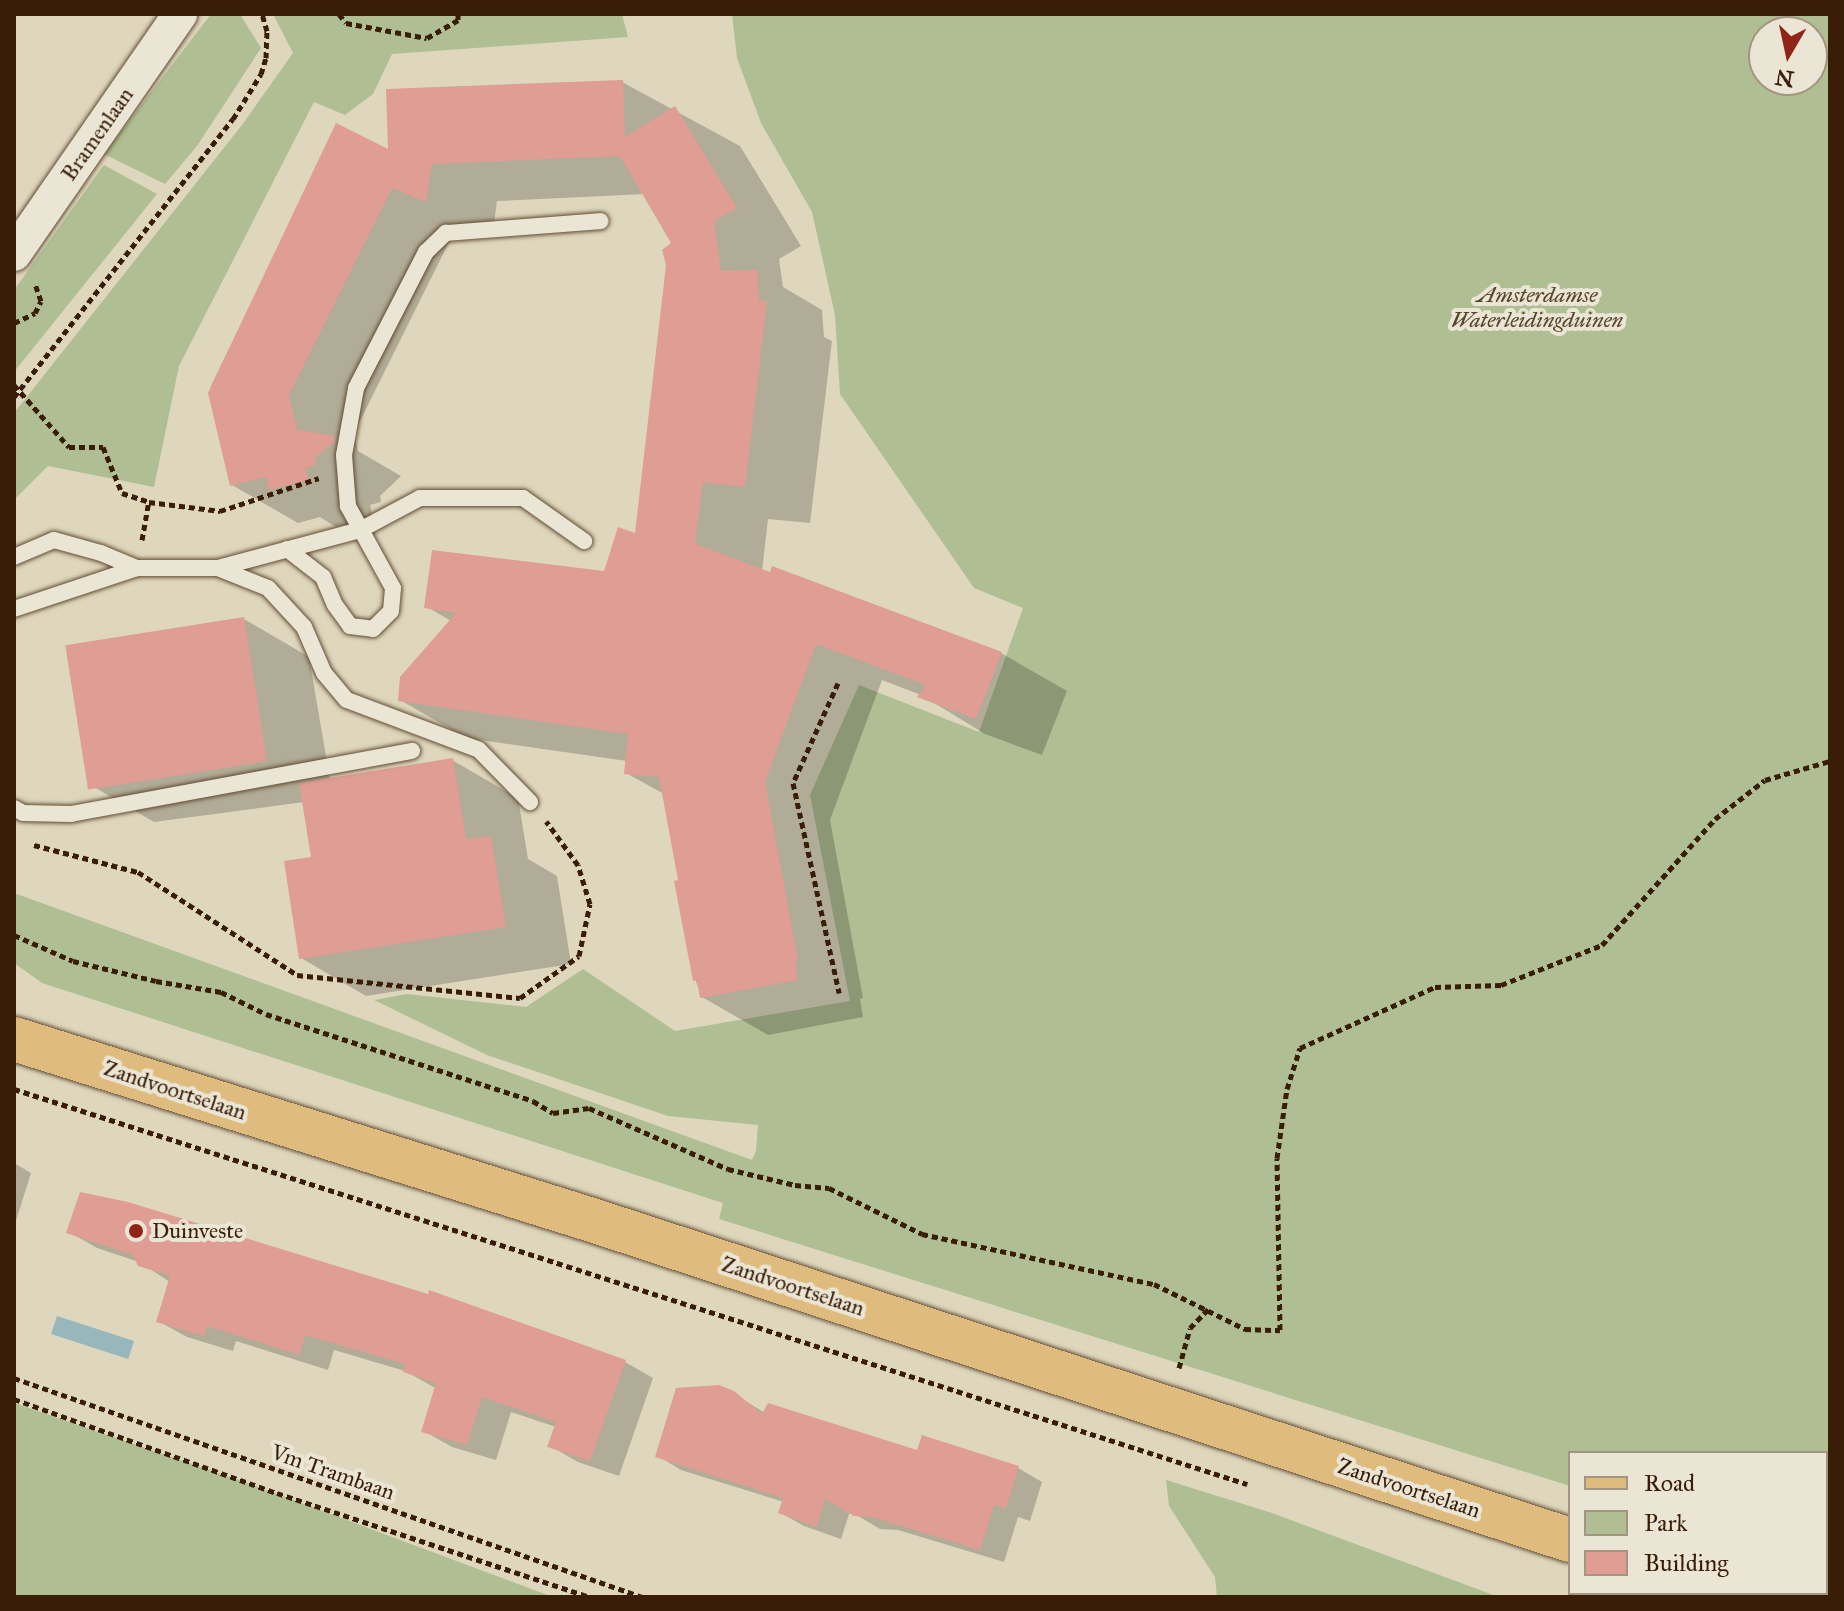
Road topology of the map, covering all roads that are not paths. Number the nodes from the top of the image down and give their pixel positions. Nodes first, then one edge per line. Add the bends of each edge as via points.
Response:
1 (180, 14) edge
2 (601, 221) dead end
3 (22, 267) edge
4 (360, 530) junction
5 (584, 541) dead end
6 (287, 549) junction
7 (14, 557) edge
8 (137, 568) junction
9 (218, 568) junction
10 (14, 609) edge
11 (412, 751) dead end
12 (530, 802) road end
13 (14, 808) edge
14 (14, 1039) edge
15 (1568, 1539) edge

1 - 3 street, Bramenlaan
2 - 4 lane via 446,233 426,252 356,388 348,418 348,506
4 - 5 lane via 420,498 523,498
4 - 6 lane
4 - 6 lane via 393,588 391,611 373,629 350,626 323,577
6 - 9 lane
7 - 8 lane via 54,540
8 - 9 lane
8 - 10 lane
9 - 12 lane via 268,588 304,627 324,673 347,700 479,750
11 - 13 lane via 71,814 23,813
14 - 15 main road, Zandvoortselaan via 595,1221

